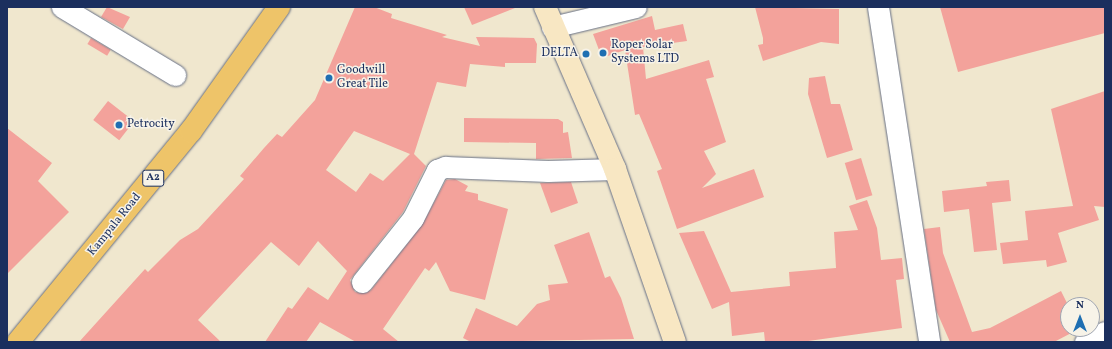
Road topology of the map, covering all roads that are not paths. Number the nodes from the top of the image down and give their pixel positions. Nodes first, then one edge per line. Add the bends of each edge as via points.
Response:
1 (62, 7) edge
2 (279, 7) edge
3 (636, 7) edge
4 (878, 7) edge
5 (549, 17) edge
6 (175, 75) dead end
7 (615, 169) junction
8 (362, 282) dead end
9 (18, 342) edge
10 (675, 342) edge
11 (929, 342) edge

1 - 6 street
2 - 9 main road, Kampala Road / A2 via 191,131
3 - 5 street
4 - 11 street
5 - 7 street
7 - 8 street via 548,171 445,167 437,170 414,218
7 - 10 street

